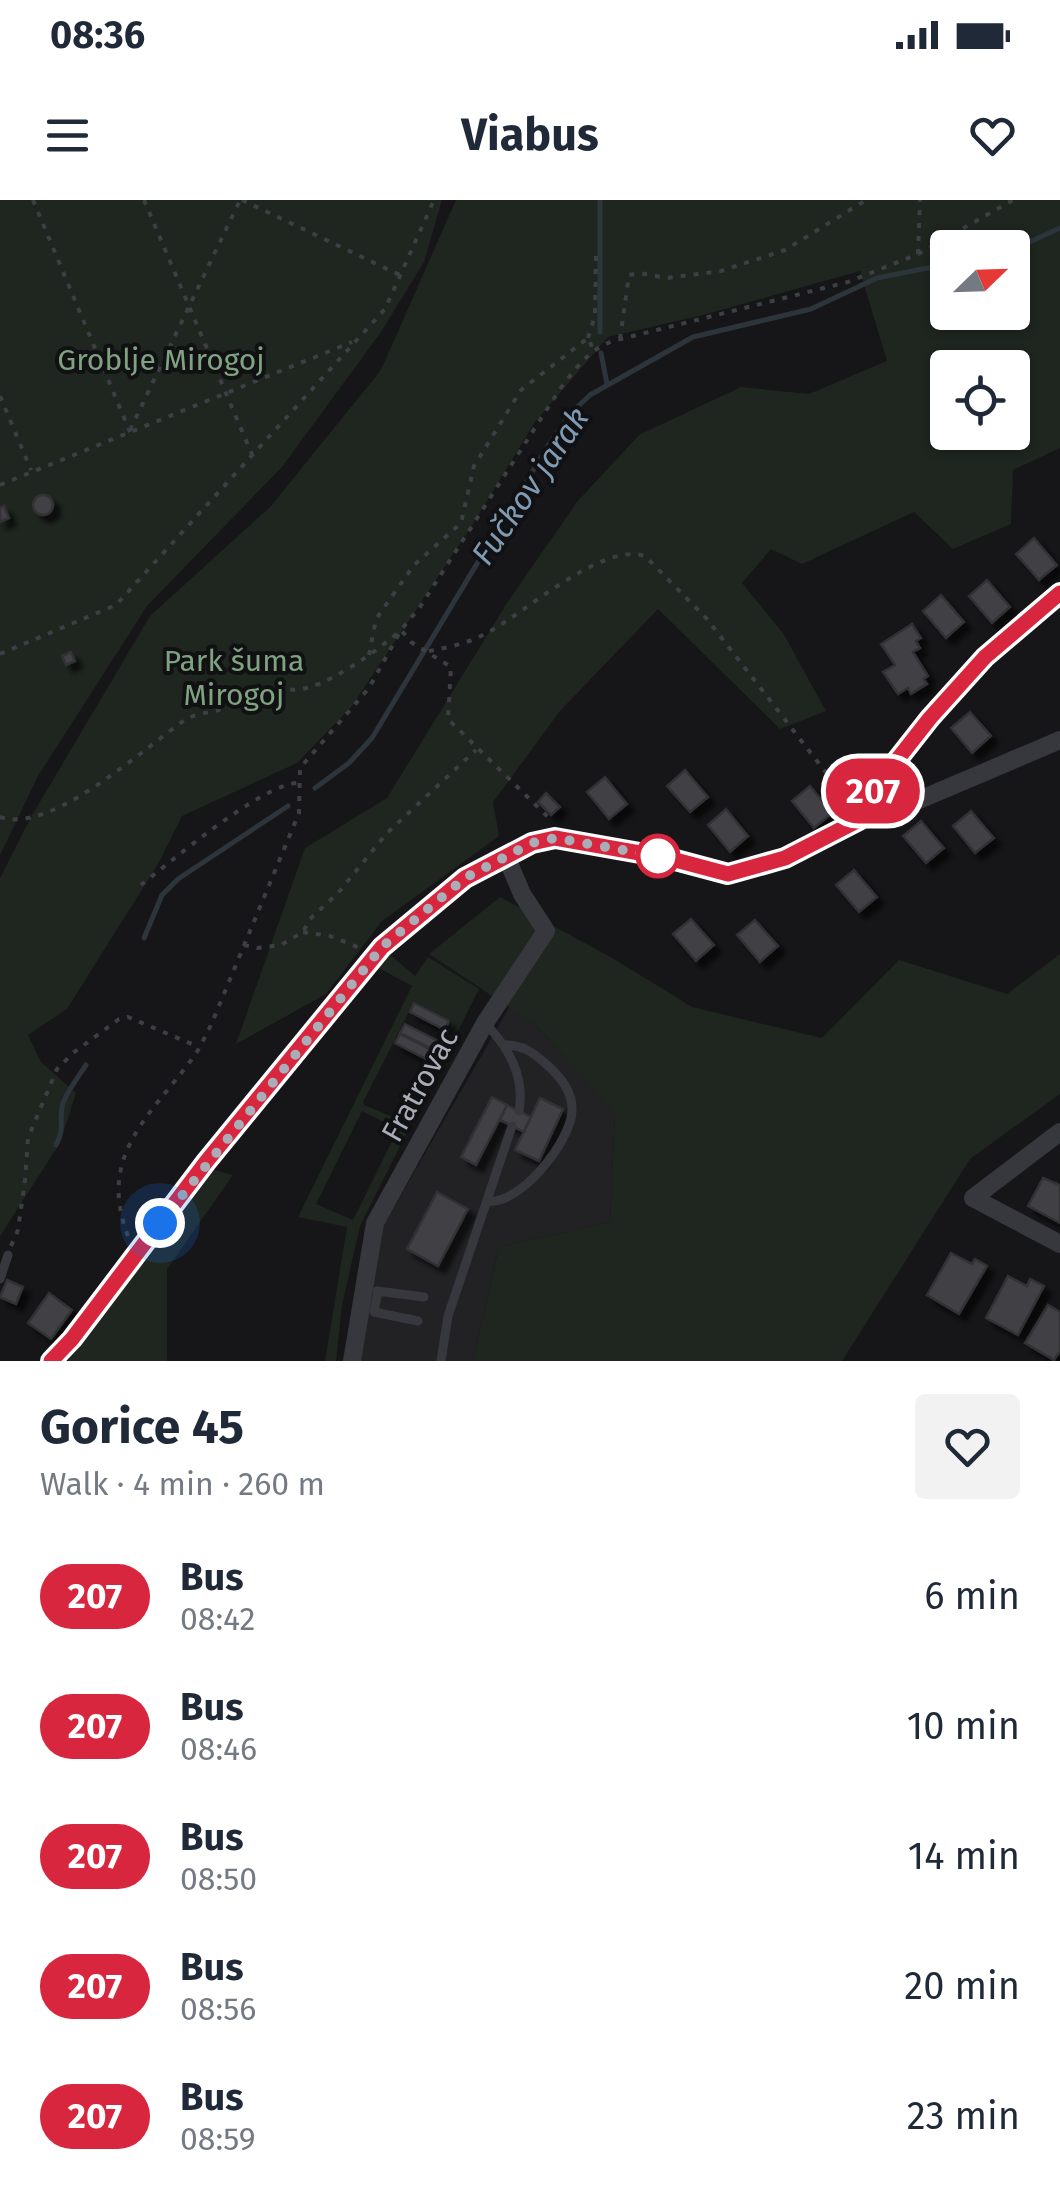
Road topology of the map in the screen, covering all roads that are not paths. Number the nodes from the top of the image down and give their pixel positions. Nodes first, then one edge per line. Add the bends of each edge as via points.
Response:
1 (1060, 593) edge
2 (1060, 740) edge
3 (859, 818) junction
4 (506, 856) junction
5 (485, 1024) junction
6 (506, 1044) junction
7 (519, 1111) dead end
8 (512, 1126) dead end
9 (1060, 1132) edge
10 (487, 1201) junction
11 (1060, 1244) edge
12 (8, 1255) road end
13 (0, 1279) edge
14 (371, 1290) junction
15 (424, 1298) dead end
16 (418, 1321) dead end
17 (50, 1361) edge
18 (352, 1361) edge
19 (441, 1361) edge

1 - 3 street via 985,657 864,802
2 - 3 street via 879,817
3 - 4 street via 785,858 728,874 555,838
4 - 5 street, Fratrovac via 546,931
4 - 17 street via 465,878 374,958
5 - 6 lane
5 - 14 street, Fratrovac via 375,1223
6 - 7 lane via 523,1090
6 - 10 lane via 526,1046 562,1079 573,1107 569,1132 514,1197
8 - 10 lane
9 - 11 street via 972,1198
10 - 19 lane via 448,1316
12 - 13 lane
14 - 15 lane
14 - 16 lane via 374,1312
14 - 18 street, Fratrovac

